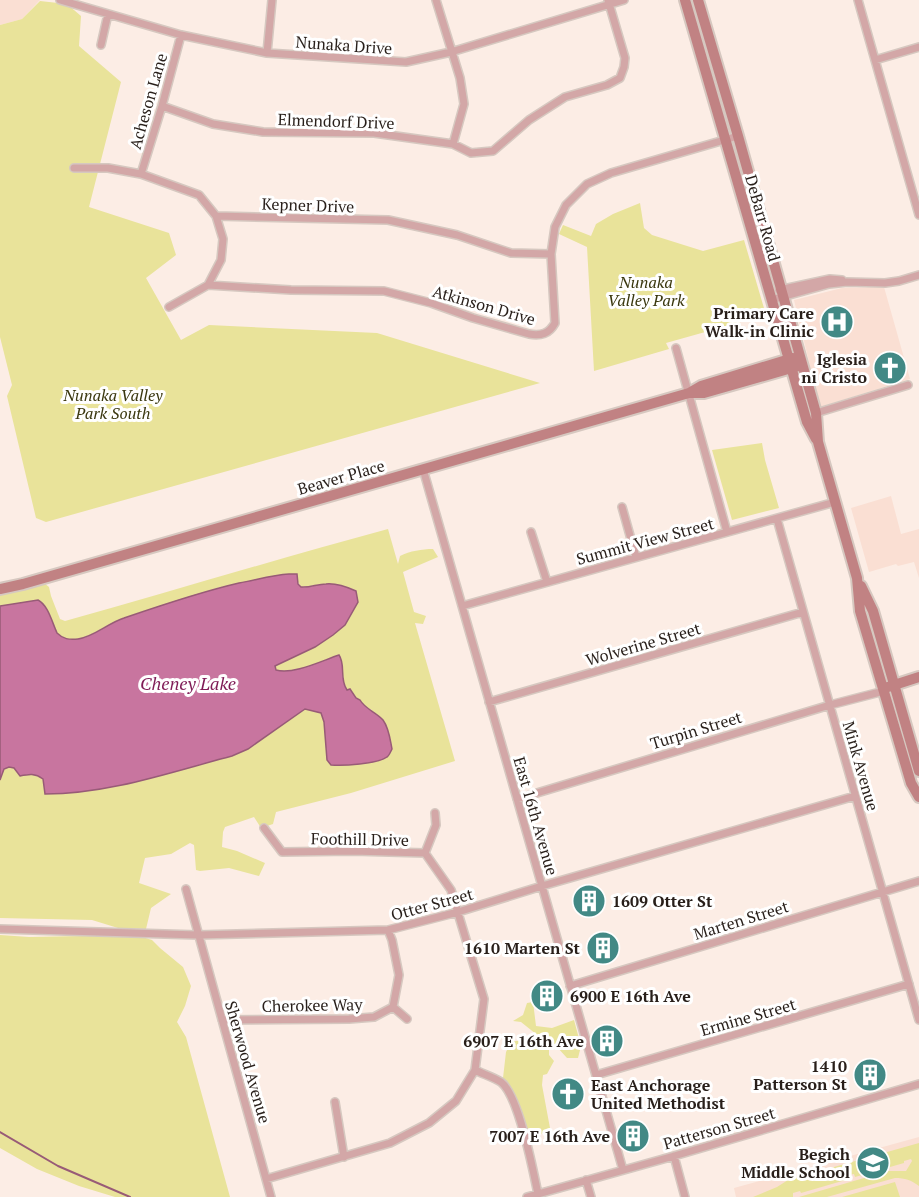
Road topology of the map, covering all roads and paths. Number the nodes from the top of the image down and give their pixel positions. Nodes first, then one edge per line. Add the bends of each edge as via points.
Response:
1 (60, 0) edge
2 (272, 0) edge
3 (436, 0) edge
4 (624, 0) edge
5 (685, 0) edge
6 (698, 0) edge
7 (858, 0) edge
8 (609, 2) edge
9 (108, 14) junction
10 (181, 35) junction
11 (100, 45) dead end
12 (919, 47) edge
13 (451, 52) junction
14 (267, 53) junction
15 (875, 60) junction
16 (162, 106) junction
17 (738, 136) junction
18 (725, 140) junction
19 (453, 144) junction
20 (74, 168) dead end
21 (141, 174) junction
22 (919, 215) edge
23 (216, 216) junction
24 (551, 254) junction
25 (919, 274) edge
26 (208, 285) junction
27 (782, 293) junction
28 (770, 296) junction
29 (170, 307) dead end
30 (676, 348) dead end
31 (795, 362) junction
32 (908, 385) dead end
33 (689, 393) junction
34 (816, 413) junction
35 (818, 442) junction
36 (423, 470) junction
37 (835, 502) junction
38 (622, 507) dead end
39 (777, 519) junction
40 (531, 532) dead end
41 (727, 532) junction
42 (636, 557) junction
43 (857, 578) junction
44 (547, 582) junction
45 (0, 589) edge
46 (462, 606) junction
47 (803, 612) junction
48 (919, 677) edge
49 (919, 684) edge
50 (895, 687) junction
51 (884, 691) junction
52 (489, 702) junction
53 (830, 705) junction
54 (919, 771) edge
55 (855, 796) junction
56 (919, 797) edge
57 (517, 799) junction
58 (435, 813) dead end
59 (264, 828) dead end
60 (425, 853) junction
61 (919, 881) edge
62 (542, 886) junction
63 (186, 889) dead end
64 (882, 891) junction
65 (458, 912) junction
66 (0, 928) edge
67 (388, 930) junction
68 (198, 935) junction
69 (909, 984) junction
70 (570, 986) junction
71 (393, 1007) junction
72 (407, 1019) dead end
73 (222, 1020) junction
74 (919, 1020) edge
75 (475, 1070) junction
76 (596, 1075) junction
77 (919, 1084) edge
78 (335, 1102) dead end
79 (674, 1156) junction
80 (344, 1157) junction
81 (623, 1170) junction
82 (266, 1179) junction
83 (586, 1180) junction
84 (538, 1194) junction
85 (271, 1197) edge
86 (527, 1197) edge
87 (591, 1197) edge
88 (685, 1197) edge

1 - 9 street, Nunaka Drive
2 - 14 street
3 - 13 street
4 - 8 street, Nunaka Drive
5 - 18 main road, DeBarr Road
6 - 17 main road, DeBarr Road
7 - 15 street
8 - 13 street, Nunaka Drive
8 - 19 street, Elmendorf Drive via 625,58 620,78 565,97 529,120 493,151 471,153
9 - 10 street, Nunaka Drive
9 - 11 street
10 - 14 street, Nunaka Drive
10 - 16 street, Acheson Lane
12 - 15 street
13 - 14 street, Nunaka Drive via 406,62
13 - 19 street via 465,104
15 - 22 street
16 - 19 street, Elmendorf Drive via 213,124 263,132 374,133
16 - 21 street, Acheson Lane
17 - 18 street, Atkinson Drive
17 - 27 main road, DeBarr Road
18 - 24 street, Atkinson Drive via 586,184 566,205 555,227
18 - 28 main road, DeBarr Road
20 - 21 street via 108,168
21 - 23 street via 199,195
23 - 24 street, Kepner Drive via 388,220 456,235 511,253
23 - 26 street via 223,239 221,260
24 - 26 street, Atkinson Drive via 555,323 545,334 538,335 384,291
25 - 27 street via 885,283 847,282
26 - 29 street
27 - 28 street
27 - 31 main road, DeBarr Road
28 - 31 main road, DeBarr Road
30 - 33 street
31 - 33 main road, Beaver Place via 700,386
31 - 34 main road, DeBarr Road
31 - 35 main road, DeBarr Road via 807,423
32 - 34 street
33 - 36 main road, Beaver Place
33 - 41 street
34 - 35 main road, DeBarr Road
35 - 37 main road, DeBarr Road
36 - 45 main road, Beaver Place
36 - 46 street, East 16th Avenue
37 - 39 street, Summit View Street
37 - 43 main road, DeBarr Road
38 - 42 street
39 - 41 street, Summit View Street
39 - 47 street, Mink Avenue
40 - 44 street
41 - 42 street, Summit View Street
42 - 44 street, Summit View Street
43 - 50 main road, DeBarr Road via 873,611
43 - 51 main road, DeBarr Road via 860,611
44 - 46 street, Summit View Street
46 - 52 street, East 16th Avenue
47 - 52 street, Wolverine Street
47 - 53 street, Mink Avenue
48 - 50 main road, Turpin Street
49 - 50 main road, Turpin Street
50 - 51 main road, Turpin Street
50 - 54 main road, DeBarr Road
51 - 53 street, Turpin Street
51 - 56 main road, DeBarr Road via 911,783
52 - 57 street, East 16th Avenue
53 - 55 street, Mink Avenue
53 - 57 street, Turpin Street
55 - 62 street, Otter Street
55 - 64 street, Mink Avenue
57 - 62 street, East 16th Avenue
58 - 60 street via 436,825
59 - 60 street, Foothill Drive via 282,852
60 - 65 street, Foothill Drive via 452,890
61 - 64 street, Marten Street
62 - 65 street, Otter Street
62 - 70 street, East 16th Avenue
63 - 68 street, Sherwood Avenue
64 - 69 street, Mink Avenue
64 - 70 street, Marten Street
65 - 67 street, Otter Street
65 - 75 street, Foothill Drive via 484,999
66 - 68 street, Otter Street
67 - 68 street, Otter Street
67 - 71 street via 399,975
68 - 73 street, Sherwood Avenue
69 - 74 street, Mink Avenue
69 - 76 street, Ermine Street
70 - 76 street, East 16th Avenue
71 - 72 street
71 - 73 street, Cherokee Way via 374,1017 349,1019
73 - 82 street, Sherwood Avenue
75 - 80 street, Foothill Drive via 456,1101 429,1123 390,1143
75 - 84 street via 502,1083 512,1098
76 - 81 street, East 16th Avenue
77 - 79 street, Patterson Street
78 - 80 street
79 - 81 street, Patterson Street
79 - 88 street
80 - 82 street, Foothill Drive
81 - 83 street, Patterson Street
82 - 85 street, Sherwood Avenue
83 - 84 street, Patterson Street
83 - 87 street
84 - 86 street, Patterson Street

